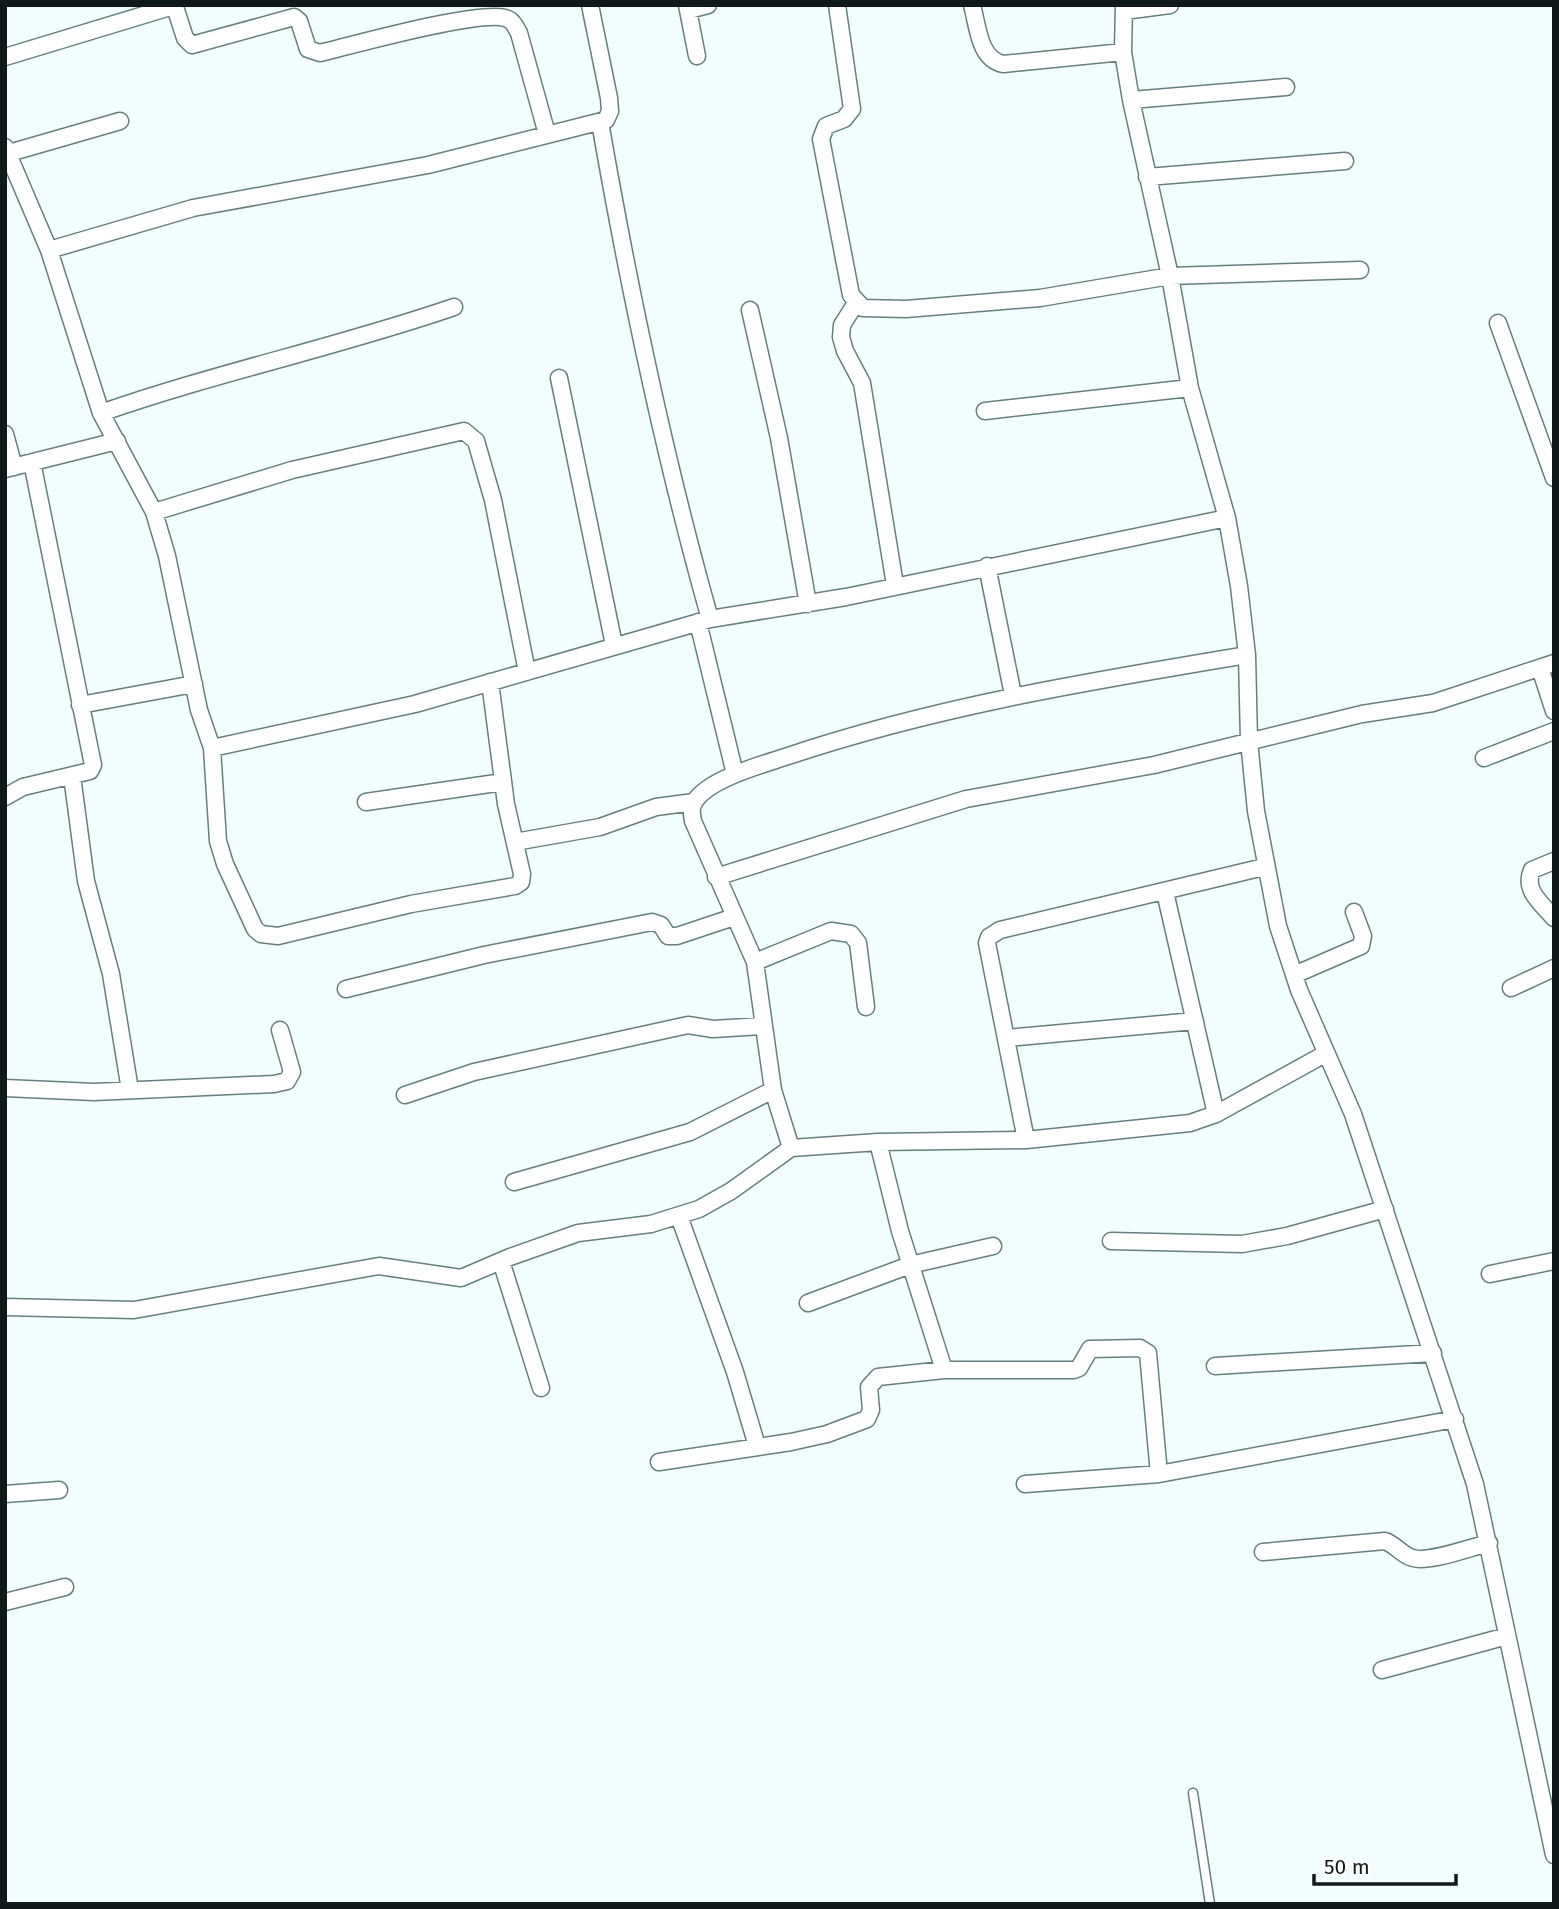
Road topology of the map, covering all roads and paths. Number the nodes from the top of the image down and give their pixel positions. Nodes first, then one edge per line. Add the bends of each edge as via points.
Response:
1 (590, 5) edge
2 (708, 5) edge
3 (837, 5) edge
4 (972, 5) edge
5 (1170, 5) edge
6 (688, 8) edge
7 (1124, 8) edge
8 (466, 13) edge
9 (1123, 52) junction
10 (697, 56) dead end
11 (5, 57) edge
12 (1286, 87) dead end
13 (1131, 100) junction
14 (120, 121) dead end
15 (600, 122) junction
16 (547, 134) junction
17 (7, 150) edge
18 (1345, 161) dead end
19 (1147, 177) junction
20 (49, 250) junction
21 (1360, 270) dead end
22 (1170, 276) junction
23 (856, 303) junction
24 (454, 307) dead end
25 (750, 310) dead end
26 (1498, 323) dead end
27 (559, 378) dead end
28 (1189, 388) junction
29 (985, 411) dead end
30 (102, 413) junction
31 (5, 434) edge
32 (117, 441) junction
33 (32, 462) junction
34 (9, 468) edge
35 (1554, 478) edge
36 (153, 512) junction
37 (1227, 518) junction
38 (987, 566) junction
39 (895, 585) junction
40 (808, 604) junction
41 (704, 621) junction
42 (614, 645) junction
43 (1247, 655) junction
44 (1547, 665) edge
45 (527, 672) junction
46 (490, 682) junction
47 (194, 684) junction
48 (1013, 695) junction
49 (80, 705) junction
50 (1554, 710) edge
51 (1554, 731) edge
52 (1249, 741) junction
53 (212, 748) junction
54 (1484, 758) dead end
55 (735, 774) junction
56 (72, 776) junction
57 (503, 782) junction
58 (5, 797) edge
59 (366, 802) dead end
60 (694, 802) junction
61 (514, 842) junction
62 (1554, 861) edge
63 (1264, 867) junction
64 (716, 877) junction
65 (1165, 892) junction
66 (1354, 912) dead end
67 (734, 917) junction
68 (1554, 918) edge
69 (755, 962) junction
70 (1554, 968) edge
71 (1294, 975) junction
72 (1511, 988) dead end
73 (346, 989) dead end
74 (866, 1007) dead end
75 (1195, 1021) junction
76 (762, 1026) junction
77 (280, 1030) dead end
78 (1006, 1038) junction
79 (1325, 1054) junction
80 (5, 1088) edge
81 (130, 1090) junction
82 (773, 1090) junction
83 (405, 1095) dead end
84 (1216, 1114) junction
85 (1026, 1140) junction
86 (878, 1142) junction
87 (791, 1148) junction
88 (514, 1182) dead end
89 (1385, 1209) junction
90 (679, 1216) junction
91 (1111, 1241) dead end
92 (993, 1246) dead end
93 (501, 1261) junction
94 (1554, 1261) edge
95 (911, 1265) junction
96 (1490, 1273) dead end
97 (808, 1303) dead end
98 (5, 1307) edge
99 (1433, 1353) junction
100 (1215, 1366) dead end
101 (944, 1370) junction
102 (541, 1388) dead end
103 (1455, 1419) junction
104 (757, 1446) junction
105 (659, 1462) dead end
106 (1159, 1474) junction
107 (1025, 1485) dead end
108 (58, 1490) dead end
109 (5, 1494) edge
110 (1489, 1543) junction
111 (1263, 1552) dead end
112 (65, 1587) dead end
113 (5, 1602) edge
114 (1507, 1636) junction
115 (1382, 1670) dead end
116 (1193, 1793) dead end
117 (1554, 1854) edge
118 (1210, 1904) edge

1 - 15 street via 610,111
2 - 6 street
3 - 23 street via 852,109 844,120 826,126 821,139
4 - 9 street via 986,55 993,62
5 - 7 street
6 - 10 street
7 - 9 street
8 - 11 street via 320,53 308,49 294,17 192,45 176,10 170,7
8 - 16 street via 514,23
9 - 13 street
12 - 13 street
13 - 19 street
14 - 17 street
15 - 16 street
15 - 41 street
16 - 20 street via 428,165 193,208
17 - 20 street
18 - 19 street
19 - 22 street
20 - 30 street
21 - 22 street
22 - 23 street via 971,305 873,310
22 - 28 street
23 - 39 street via 842,325 841,337 862,383
24 - 30 street
25 - 40 street via 779,438
26 - 35 street
27 - 42 street
28 - 29 street
28 - 37 street
30 - 32 street
31 - 34 street
32 - 33 street
32 - 36 street
33 - 34 street
33 - 49 street
36 - 45 street via 292,470 464,431 476,442 493,500
36 - 47 street
37 - 38 street
37 - 43 street
38 - 39 street
38 - 48 street
39 - 40 street
40 - 41 street
41 - 42 street
41 - 55 street
42 - 45 street
43 - 48 street
43 - 52 street
44 - 50 street
44 - 52 street via 1446,699
45 - 46 street
46 - 53 street via 356,718
46 - 57 street
47 - 49 street
47 - 53 street
48 - 55 street via 898,722
49 - 56 street via 93,765 90,771
51 - 54 street
52 - 63 street
52 - 64 street via 1154,765 966,799
53 - 61 street via 218,841 261,934 278,936 411,904 515,886 522,874
55 - 60 street
56 - 58 street via 23,787
56 - 81 street via 86,881 111,974
57 - 59 street
57 - 61 street
60 - 61 street via 656,807 600,827
60 - 64 street via 693,821
62 - 68 street via 1532,870 1528,878 1530,888
63 - 65 street
63 - 71 street
64 - 67 street
65 - 75 street
65 - 78 street via 993,932 987,943
66 - 71 street via 1363,936 1361,946
67 - 69 street
67 - 73 street via 677,936 665,933 657,922 629,926
69 - 74 street via 831,931 851,934 858,943
69 - 76 street
70 - 72 street
71 - 79 street
75 - 78 street
75 - 84 street
76 - 82 street
76 - 83 street via 713,1029 688,1025 474,1072
77 - 81 street via 292,1072 287,1081
78 - 85 street
79 - 84 street
79 - 89 street via 1353,1114
80 - 81 street
82 - 87 street
82 - 88 street via 690,1132
84 - 85 street via 1161,1128
85 - 86 street
86 - 87 street
86 - 95 street
87 - 90 street via 731,1191
89 - 91 street via 1242,1244
89 - 99 street
90 - 93 street via 578,1233
90 - 104 street
92 - 95 street
93 - 98 street via 461,1278 404,1268 357,1268 134,1310
93 - 102 street
94 - 96 street
95 - 97 street
95 - 101 street
99 - 100 street
99 - 103 street
101 - 104 street via 878,1377 869,1387 872,1410 867,1419 827,1434
101 - 106 street via 1074,1370 1090,1349 1145,1350
103 - 106 street
103 - 110 street
104 - 105 street
106 - 107 street
108 - 109 street
110 - 111 street via 1422,1559 1410,1558 1385,1541
110 - 114 street
112 - 113 street
114 - 115 street
114 - 117 street
116 - 118 lane

